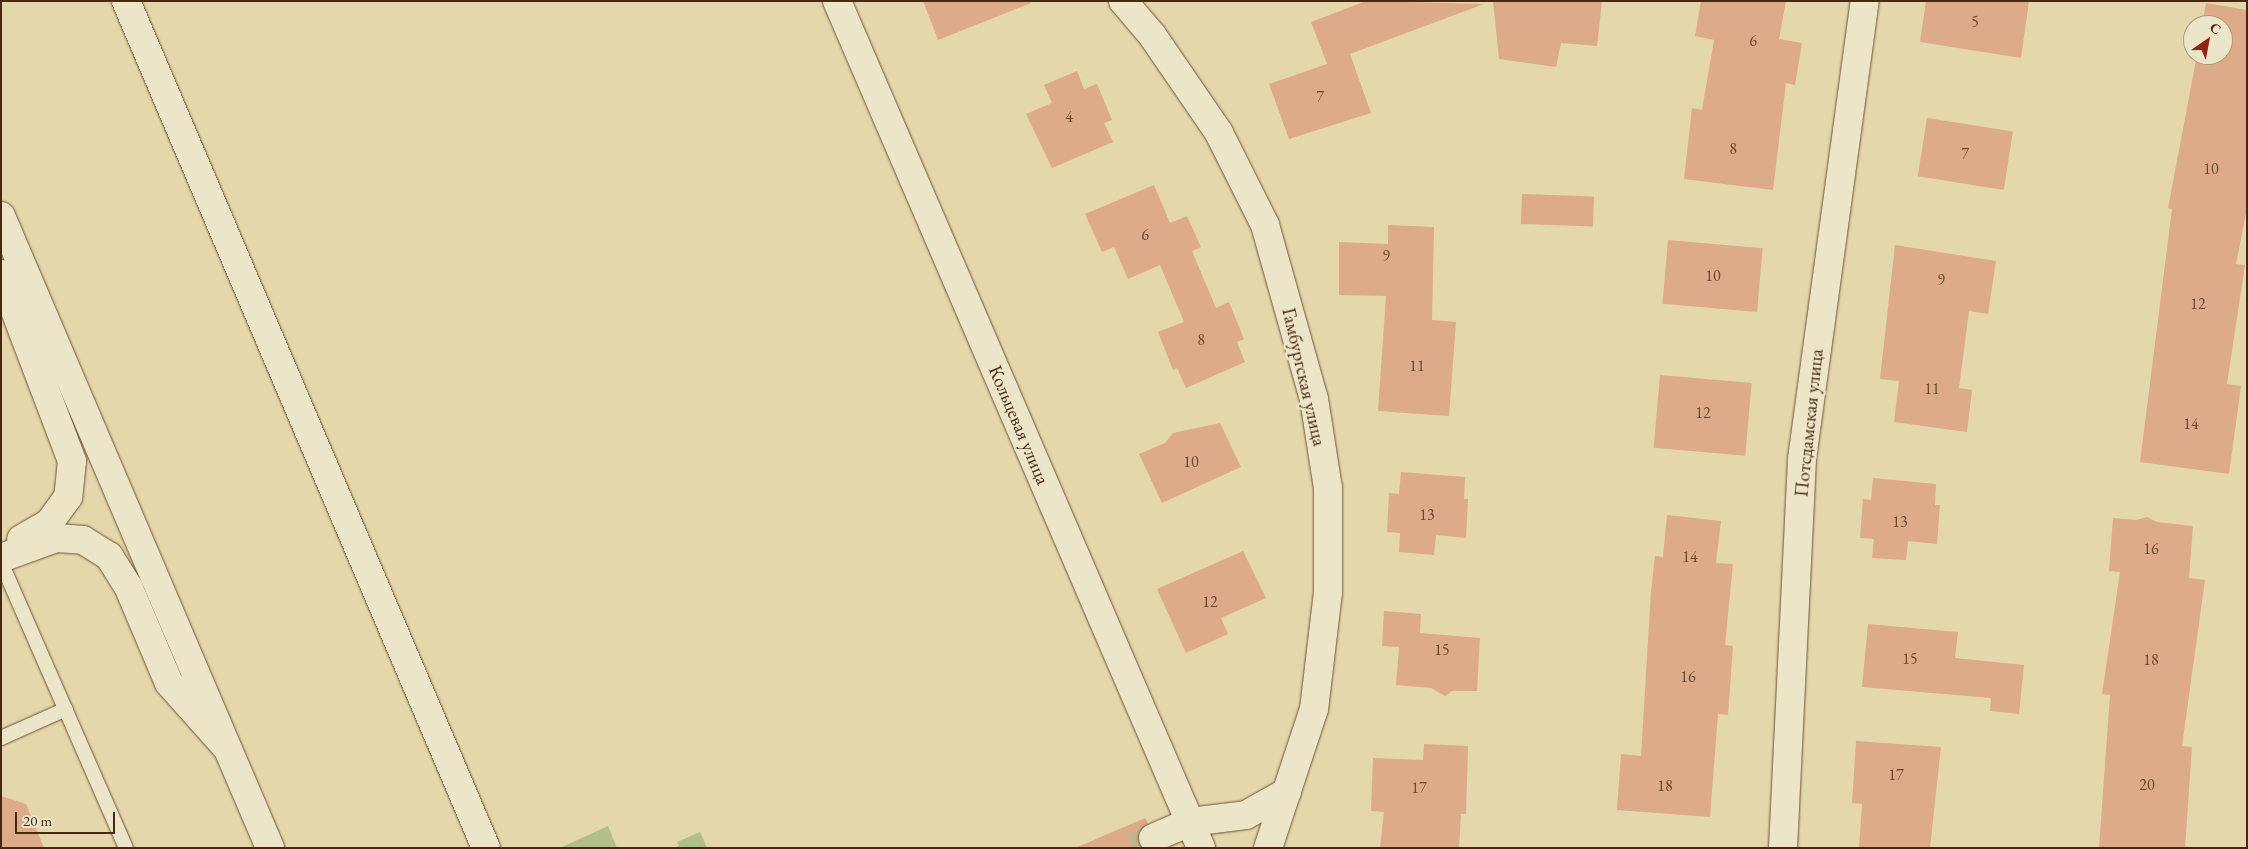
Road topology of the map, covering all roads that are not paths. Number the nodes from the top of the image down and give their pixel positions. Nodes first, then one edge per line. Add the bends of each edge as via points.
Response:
1 (126, 1) edge
2 (837, 1) edge
3 (1123, 1) edge
4 (1865, 1) edge
5 (1, 216) edge
6 (1, 274) edge
7 (1, 546) edge
8 (1, 558) edge
9 (1, 562) edge
10 (66, 710) junction
11 (1, 738) edge
12 (226, 747) junction
13 (1286, 792) junction
14 (1190, 822) junction
15 (1153, 838) tunnel mouth
16 (126, 848) edge
17 (270, 848) edge
18 (486, 848) edge
19 (1201, 848) edge
20 (1268, 848) edge
21 (1783, 848) edge

1 - 18 street
2 - 14 street, Кольцевая улица
3 - 13 street, Гамбургская улица via 1152,35 1218,133 1265,225 1314,399 1328,488 1328,592 1314,710
4 - 21 street, Потсдамская улица via 1802,458
5 - 12 street
6 - 7 street via 72,461 68,497 49,523
8 - 12 street via 56,538 83,540 109,556 128,586 170,683
9 - 10 lane
10 - 11 lane
10 - 16 lane
12 - 17 street
13 - 14 street via 1246,815
13 - 20 street, Гамбургская улица
14 - 15 street
14 - 19 street, Кольцевая улица

